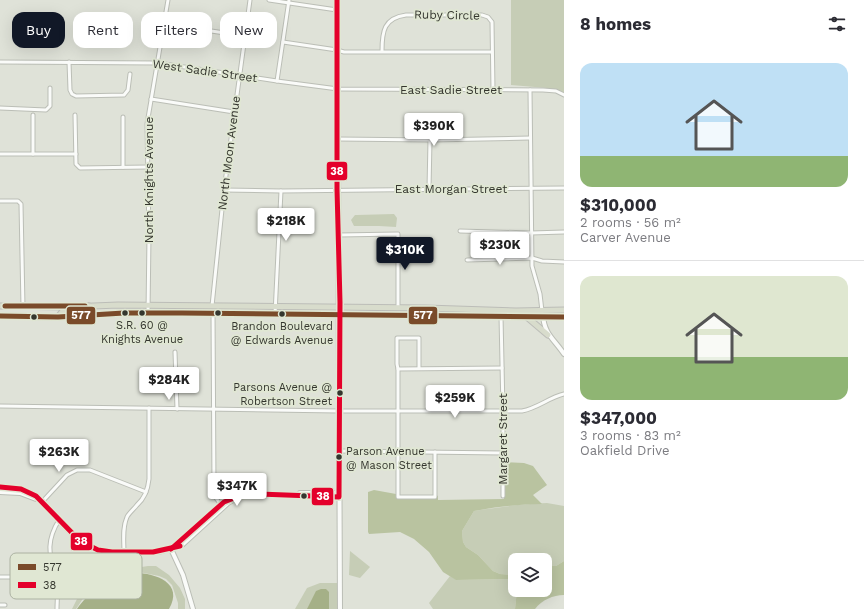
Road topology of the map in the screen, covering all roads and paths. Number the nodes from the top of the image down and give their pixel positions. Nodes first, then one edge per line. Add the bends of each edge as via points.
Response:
1 (168, 0) edge
2 (250, 0) edge
3 (269, 0) edge
4 (337, 0) edge
5 (289, 2) edge
6 (337, 10) junction
7 (166, 12) edge
8 (248, 12) edge
9 (283, 42) junction
10 (160, 48) edge
11 (244, 48) edge
12 (337, 50) junction
13 (382, 51) junction
14 (492, 52) junction
15 (0, 62) edge
16 (69, 62) junction
17 (158, 62) junction
18 (130, 74) dead end
19 (240, 76) junction
20 (276, 81) junction
21 (50, 88) dead end
22 (338, 89) junction
23 (493, 90) junction
24 (530, 90) junction
25 (564, 95) edge
26 (151, 99) junction
27 (0, 108) edge
28 (234, 112) junction
29 (33, 115) dead end
30 (75, 115) dead end
31 (123, 116) dead end
32 (530, 138) junction
33 (338, 139) junction
34 (430, 140) junction
35 (0, 154) edge
36 (33, 154) junction
37 (76, 154) junction
38 (123, 167) junction
39 (148, 167) junction
40 (530, 188) junction
41 (564, 188) edge
42 (338, 189) junction
43 (429, 189) junction
44 (224, 190) junction
45 (280, 191) junction
46 (0, 201) edge
47 (460, 231) dead end
48 (564, 232) edge
49 (531, 233) junction
50 (339, 235) junction
51 (532, 258) junction
52 (467, 260) dead end
53 (564, 262) edge
54 (0, 306) edge
55 (89, 306) junction
56 (148, 306) junction
57 (212, 306) junction
58 (234, 306) junction
59 (23, 307) junction
60 (275, 307) junction
61 (340, 308) junction
62 (398, 308) junction
63 (500, 310) junction
64 (564, 310) edge
65 (542, 311) junction
66 (148, 313) junction
67 (187, 313) junction
68 (212, 313) junction
69 (275, 314) junction
70 (339, 315) junction
71 (0, 316) edge
72 (58, 317) junction
73 (501, 317) junction
74 (543, 317) junction
75 (564, 317) edge
76 (527, 318) junction
77 (548, 334) junction
78 (175, 352) dead end
79 (564, 354) edge
80 (419, 368) junction
81 (502, 368) junction
82 (398, 369) junction
83 (564, 394) edge
84 (0, 406) edge
85 (149, 408) junction
86 (177, 409) junction
87 (213, 409) junction
88 (339, 411) junction
89 (398, 411) junction
90 (503, 411) junction
91 (339, 451) junction
92 (398, 452) junction
93 (434, 452) junction
94 (503, 453) junction
95 (0, 487) edge
96 (0, 492) edge
97 (146, 492) junction
98 (339, 495) junction
99 (503, 496) dead end
100 (42, 502) junction
101 (222, 506) junction
102 (59, 520) junction
103 (171, 549) junction
104 (50, 553) edge
105 (124, 553) junction
106 (0, 605) edge
107 (5, 605) dead end
108 (193, 609) edge
109 (340, 609) edge

1 - 7 street, North Knights Avenue
2 - 8 street, North Moon Avenue
3 - 5 street
4 - 6 street
5 - 6 street
5 - 9 street
6 - 12 street
9 - 12 street
9 - 20 street
10 - 17 street, North Knights Avenue
11 - 19 street, North Moon Avenue
12 - 13 street
12 - 22 street
13 - 14 street
13 - 14 street, Ruby Circle via 384,29 397,16 482,15 492,22
14 - 23 street, Ruby Circle
15 - 16 street, West Sadie Street
16 - 17 street, West Sadie Street
16 - 18 street via 70,90 76,96 124,95 128,90
17 - 19 street, West Sadie Street
17 - 26 street, North Knights Avenue
19 - 20 street, West Sadie Street
19 - 28 street, North Moon Avenue
20 - 22 street, West Sadie Street
21 - 27 street via 50,106 46,110
22 - 23 street, East Sadie Street
22 - 33 street
23 - 24 street, East Sadie Street
24 - 25 street, East Sadie Street via 556,91
24 - 32 street
26 - 28 street
26 - 39 street, North Knights Avenue via 147,124
28 - 44 street, North Moon Avenue
29 - 36 street
30 - 37 street
31 - 38 street
32 - 34 street
32 - 40 street
33 - 34 street
33 - 42 street
34 - 43 street
35 - 36 street
36 - 37 street
37 - 38 street via 76,164 80,168
38 - 39 street
39 - 56 street, North Knights Avenue
40 - 41 street, East Morgan Street
40 - 43 street, East Morgan Street
40 - 49 street
42 - 43 street, East Morgan Street
42 - 45 street, East Morgan Street
42 - 50 street
44 - 45 street, East Morgan Street
44 - 57 street, North Moon Avenue
45 - 60 street
46 - 59 street via 18,201 21,204
47 - 49 street
48 - 49 street
49 - 51 street
50 - 61 street
50 - 62 street via 398,234
51 - 52 street
51 - 53 street
51 - 65 street
54 - 59 highway
55 - 56 highway
55 - 59 highway
55 - 72 highway via 84,311 62,312
56 - 57 highway
56 - 66 street, North Knights Avenue
57 - 58 highway
57 - 67 highway via 207,310 190,310
58 - 60 highway
58 - 68 highway via 233,309 216,309
60 - 61 highway
60 - 69 street
61 - 62 highway
61 - 70 street
62 - 63 highway
63 - 65 highway
63 - 73 street, Margaret Street
64 - 65 highway
65 - 74 street
66 - 67 highway
66 - 72 highway
67 - 68 highway
68 - 69 highway
68 - 87 street
69 - 70 highway
70 - 73 highway
70 - 88 street
71 - 72 highway
73 - 76 highway
73 - 81 street, Margaret Street
74 - 75 highway
74 - 76 highway
74 - 77 street
76 - 77 highway
77 - 79 street
78 - 86 street
80 - 81 street
80 - 82 street
80 - 82 street via 419,338 397,338
81 - 90 street, Margaret Street
82 - 89 street
83 - 90 street via 552,397 532,409
84 - 85 street
85 - 86 street
85 - 97 street via 149,479
86 - 87 street
87 - 88 street
87 - 101 street via 214,488
88 - 89 street
88 - 91 street
89 - 90 street
89 - 92 street
90 - 94 street, Margaret Street
91 - 92 street
91 - 98 street
92 - 93 street
92 - 93 street via 398,497 435,497
93 - 94 street
94 - 99 street, Margaret Street
95 - 100 street via 23,490
96 - 100 street via 20,493
97 - 100 street via 94,471 82,470 68,475
97 - 105 street via 126,520
98 - 101 street via 251,494
98 - 109 street
100 - 102 street
101 - 103 street via 186,543
102 - 104 street via 52,535
102 - 105 street via 88,546 104,552
103 - 105 street
103 - 108 street via 183,575
106 - 107 street

